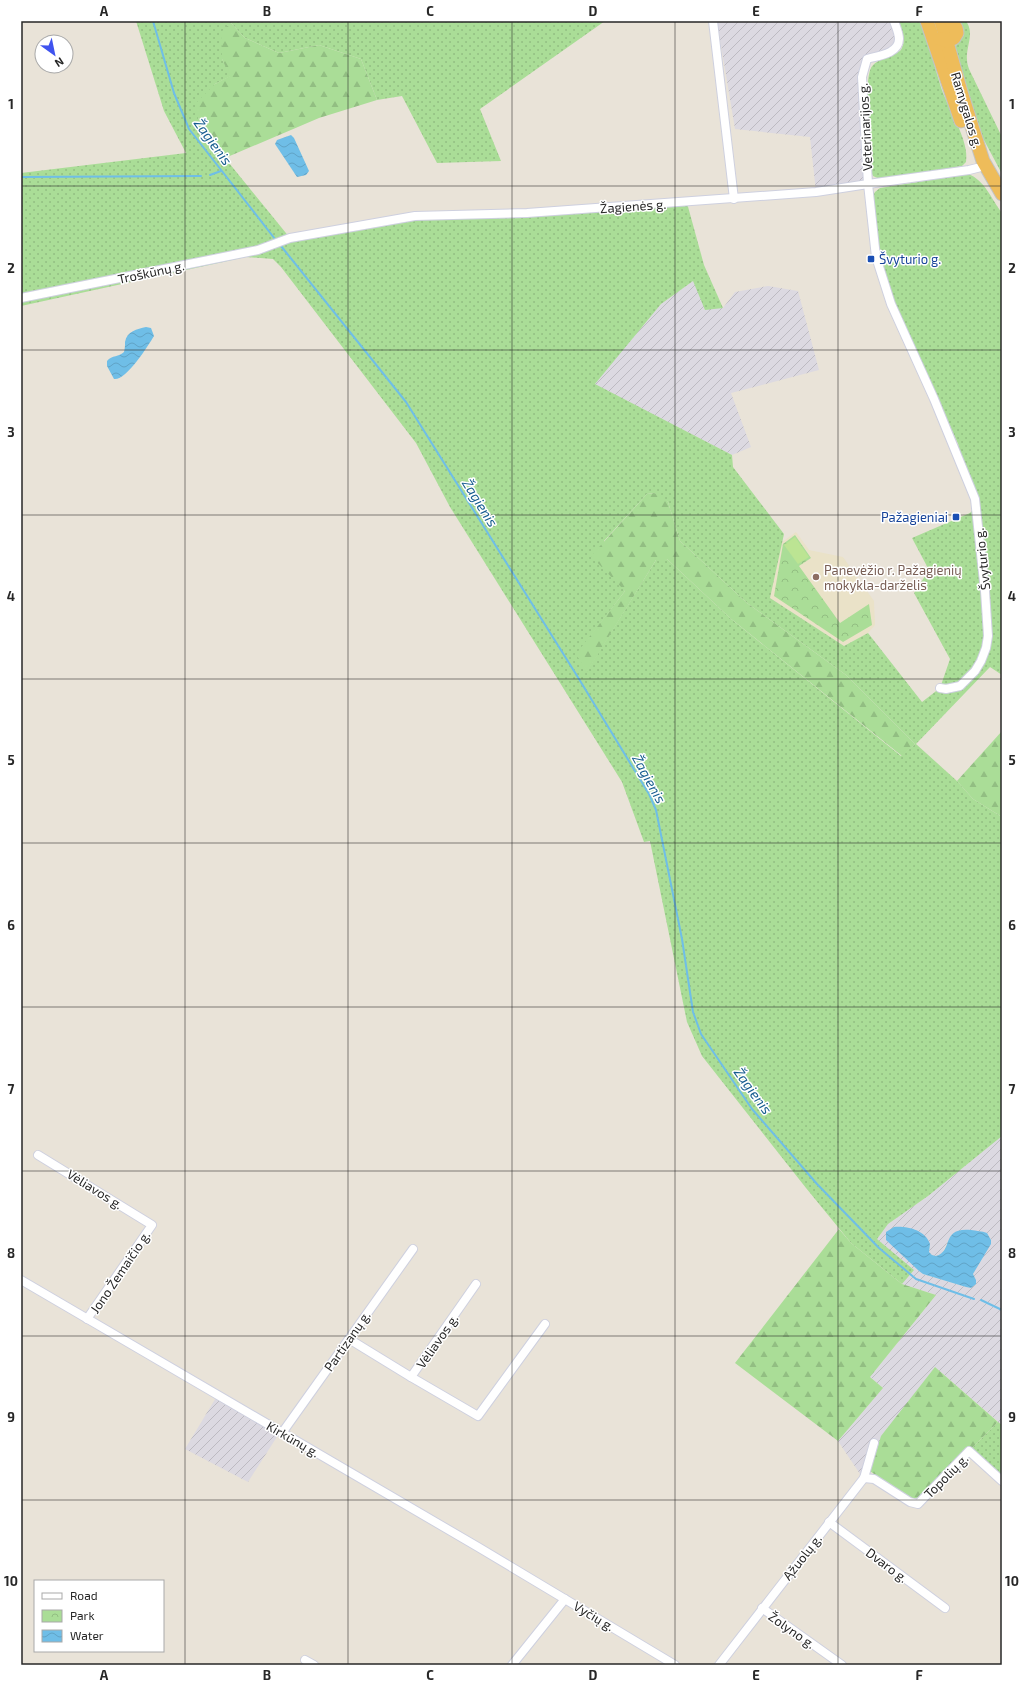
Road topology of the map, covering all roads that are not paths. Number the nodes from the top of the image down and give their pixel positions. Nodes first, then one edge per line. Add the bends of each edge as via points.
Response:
1 (712, 21) edge
2 (894, 21) edge
3 (941, 21) edge
4 (951, 21) edge
5 (928, 27) edge
6 (947, 41) junction
7 (984, 164) junction
8 (868, 184) junction
9 (1002, 194) edge
10 (734, 198) junction
11 (281, 242) joint
12 (21, 298) edge
13 (940, 688) dead end
14 (38, 1154) dead end
15 (152, 1225) joint
16 (413, 1249) dead end
17 (21, 1280) edge
18 (476, 1284) dead end
19 (87, 1319) junction
20 (545, 1324) dead end
21 (348, 1339) junction
22 (411, 1377) junction
23 (282, 1433) junction
24 (874, 1443) dead end
25 (864, 1478) junction
26 (1002, 1481) edge
27 (830, 1522) junction
28 (565, 1599) junction
29 (762, 1608) junction
30 (945, 1608) dead end
31 (305, 1660) dead end
32 (314, 1665) edge
33 (512, 1665) edge
34 (675, 1665) edge
35 (719, 1665) edge
36 (842, 1665) edge

1 - 10 street
2 - 8 street, Veterinarijos g. via 899,43 890,52 866,59 862,77
3 - 6 highway, Ramygalos g.
4 - 6 highway via 957,33 954,38
5 - 6 highway via 937,38
5 - 7 highway via 961,120
6 - 7 highway, Ramygalos g.
7 - 8 street, Žagienės g. via 969,170
7 - 9 highway, Ramygalos g.
8 - 10 street, Žagienės g. via 816,192
8 - 13 street, Švyturio g. via 876,257 891,304 975,499 985,591 988,636 986,648 975,671 960,686
10 - 11 street, Žagienės g. via 527,213 415,216 290,238
11 - 12 street, Troškūnų g. via 258,250
14 - 15 street, Vėliavos g.
15 - 19 street, Jono Žemaičio g.
16 - 21 street, Partizanų g.
17 - 19 street, Kirkūnų g.
18 - 22 street, Vėliavos g.
19 - 23 street, Kirkūnų g.
20 - 22 street via 478,1416
21 - 22 street, Vėliavos g.
21 - 23 street, Partizanų g.
23 - 28 street, Kirkūnų g.
24 - 25 street, Ąžuolų g.
25 - 26 street, Topolių g. via 874,1479 910,1502 918,1504 969,1451
25 - 27 street, Ąžuolų g.
27 - 29 street, Ąžuolų g.
27 - 30 street, Dvaro g.
28 - 33 street, Vyčių g.
28 - 34 street, Vyčių g.
29 - 35 street, Ąžuolų g.
29 - 36 street, Žolyno g.
31 - 32 street

